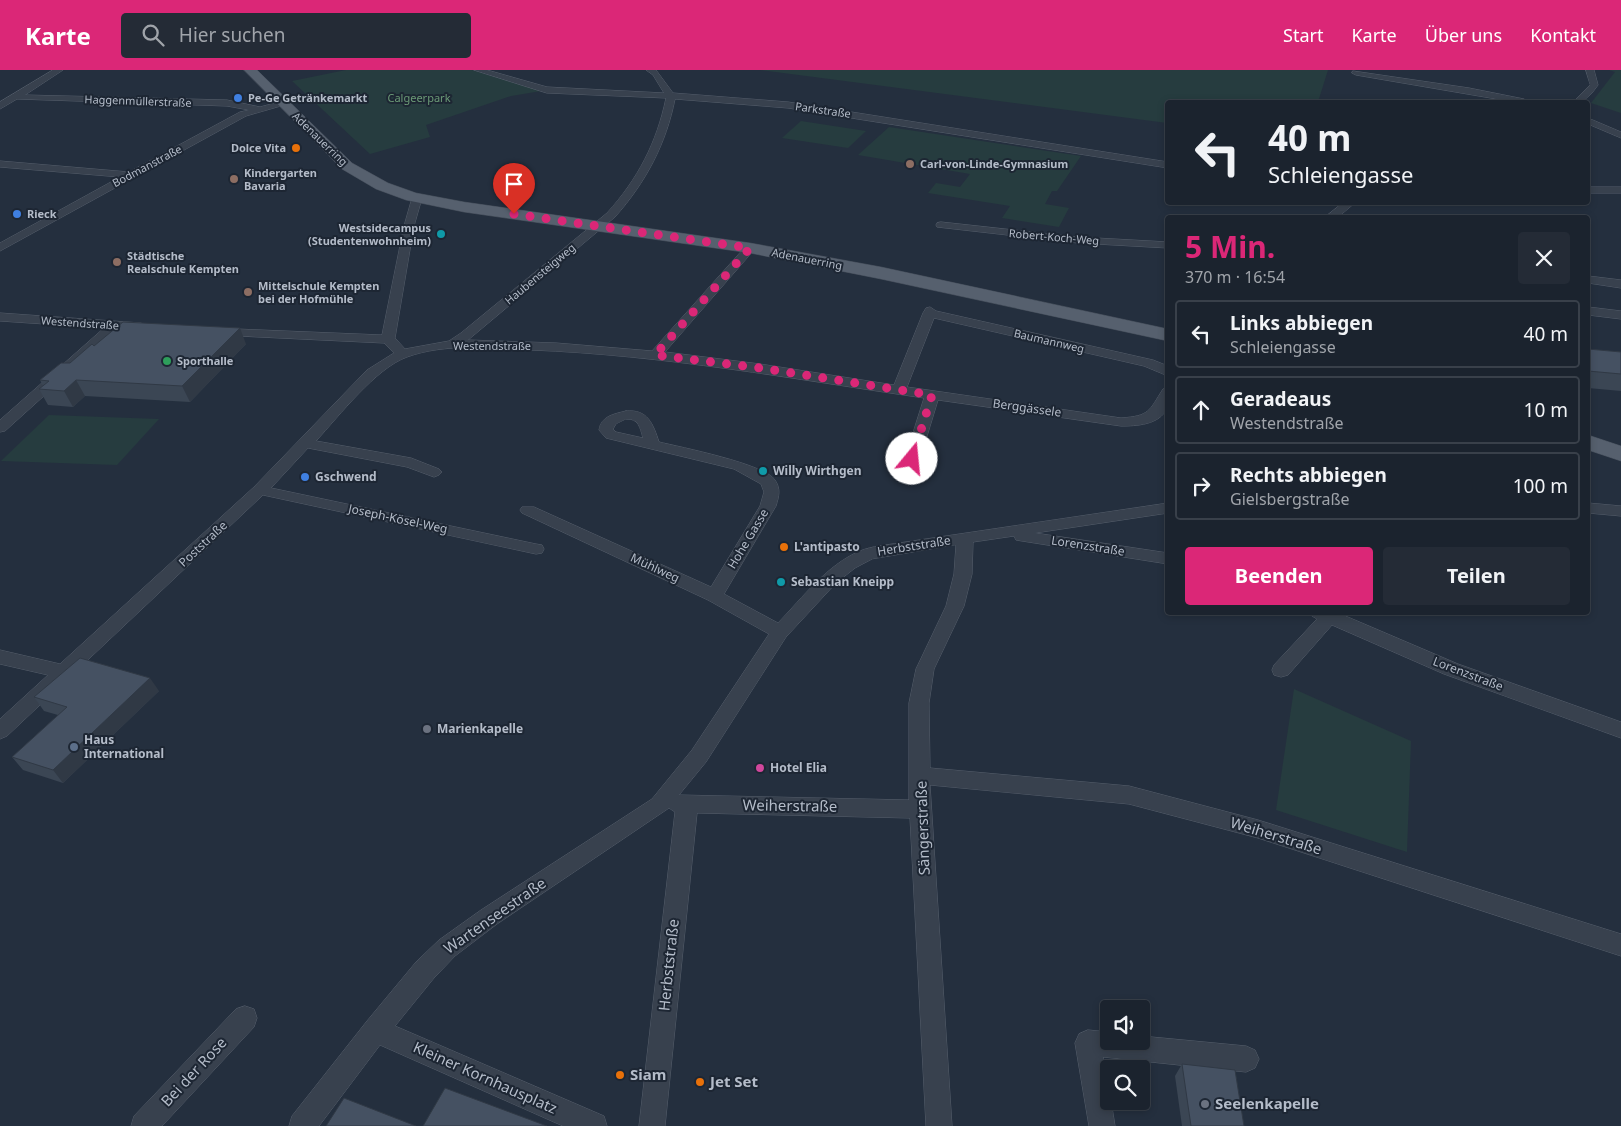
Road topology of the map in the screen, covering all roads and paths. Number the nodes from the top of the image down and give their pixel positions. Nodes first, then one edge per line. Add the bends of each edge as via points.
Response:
1 (59, 70) edge
2 (250, 70) edge
3 (478, 70) edge
4 (650, 70) edge
5 (1590, 70) edge
6 (1356, 73) dead end
7 (289, 87) dead end
8 (17, 97) junction
9 (671, 97) junction
10 (301, 99) junction
11 (1514, 100) edge
12 (1580, 100) edge
13 (283, 103) junction
14 (0, 106) edge
15 (259, 109) junction
16 (311, 110) dead end
17 (1590, 122) edge
18 (328, 127) dead end
19 (1621, 135) edge
20 (0, 164) edge
21 (1165, 164) edge
22 (130, 175) junction
23 (1590, 190) edge
24 (1618, 190) edge
25 (417, 198) junction
26 (1621, 203) edge
27 (1347, 205) edge
28 (1332, 215) edge
29 (605, 220) junction
30 (941, 225) dead end
31 (1165, 245) edge
32 (0, 248) edge
33 (750, 248) junction
34 (1590, 280) edge
35 (1621, 284) edge
36 (1590, 311) edge
37 (1621, 315) edge
38 (0, 317) edge
39 (1165, 322) edge
40 (114, 326) junction
41 (154, 328) edge
42 (202, 330) edge
43 (1165, 334) edge
44 (388, 339) junction
45 (453, 344) junction
46 (402, 354) junction
47 (655, 355) junction
48 (1165, 370) edge
49 (899, 390) junction
50 (932, 395) junction
51 (1165, 399) edge
52 (1590, 423) edge
53 (0, 428) edge
54 (1621, 434) edge
55 (305, 443) junction
56 (1590, 443) edge
57 (652, 444) dead end
58 (1621, 454) edge
59 (895, 456) dead end
60 (434, 472) dead end
61 (260, 490) junction
62 (1165, 508) edge
63 (1590, 508) edge
64 (528, 510) dead end
65 (1621, 511) edge
66 (1008, 533) junction
67 (965, 538) junction
68 (536, 549) dead end
69 (1165, 559) edge
70 (714, 596) junction
71 (1323, 615) edge
72 (780, 632) junction
73 (0, 656) edge
74 (1281, 670) dead end
75 (65, 672) junction
76 (7, 725) edge
77 (1621, 730) edge
78 (921, 776) junction
79 (687, 804) junction
80 (659, 805) junction
81 (920, 808) junction
82 (1621, 945) edge
83 (245, 1018) dead end
84 (376, 1030) junction
85 (1246, 1058) dead end
86 (144, 1126) edge
87 (302, 1126) edge
88 (594, 1126) edge
89 (652, 1126) edge
90 (939, 1126) edge
91 (1102, 1126) edge

1 - 8 street
2 - 13 main road, Adenauerring
3 - 9 street, Parkstraße via 548,90
4 - 9 street via 656,73
5 - 12 street via 1594,87
6 - 11 street
7 - 10 main road, Adenauerring
8 - 14 street
8 - 15 street, Haggenmüllerstraße via 227,104
9 - 21 street, Parkstraße via 717,98 839,112
9 - 29 street, Haubensteigweg via 654,154 628,198
10 - 13 street, Bodmanstraße
10 - 16 main road, Adenauerring
13 - 15 street, Bodmanstraße
13 - 25 main road, Adenauerring via 360,175
15 - 22 street, Bodmanstraße via 243,114
17 - 19 street
18 - 29 main road, Adenauerring via 373,169 411,182
20 - 22 street
22 - 32 street, Bodmanstraße
23 - 24 street
24 - 26 street
25 - 29 main road, Adenauerring via 456,206
25 - 44 street
27 - 28 street
29 - 33 main road, Adenauerring
29 - 39 main road, Adenauerring via 775,243
29 - 45 street, Haubensteigweg
30 - 31 street, Robert-Koch-Weg via 1078,240
33 - 43 main road, Adenauerring
33 - 47 street
34 - 35 street
36 - 37 street
38 - 40 street, Westendstraße
40 - 41 street, Westendstraße
40 - 53 street
42 - 44 street
44 - 46 street
45 - 46 street, Westendstraße
45 - 47 street, Westendstraße via 556,347
46 - 55 street, Poststraße via 372,373
47 - 49 street, Westendstraße
48 - 49 street, Baumannweg via 929,312
49 - 50 street, Berggässele
50 - 51 street, Berggässele via 1122,422 1144,421 1155,416
50 - 59 street via 912,459
52 - 54 main road
55 - 60 street via 411,463
55 - 61 street, Poststraße
56 - 58 main road
57 - 70 street, Hohe Gasse via 739,466 768,481 772,492 768,506
61 - 68 street, Joseph-Kösel-Weg
61 - 75 street, Poststraße
62 - 66 street, Herbststraße
63 - 65 street
64 - 70 street, Mühlweg
66 - 67 street, Herbststraße
66 - 69 street, Lorenzstraße
67 - 72 street, Herbststraße via 867,554 830,580
67 - 78 street, Sängerstraße via 963,574 955,606 925,669 919,702
70 - 72 street, Mühlweg
71 - 74 street
71 - 77 street, Lorenzstraße via 1451,669
72 - 80 street, Herbststraße via 699,756
73 - 75 street
75 - 76 street, Poststraße
78 - 81 street, Sängerstraße
78 - 82 street, Weiherstraße via 1128,795 1258,829
79 - 80 street, Weiherstraße
79 - 81 street, Weiherstraße
79 - 89 street, Herbststraße
80 - 84 street, Wartenseestraße via 447,948
81 - 90 street, Sängerstraße
83 - 86 street, Bei der Rose
84 - 87 street, Wartenseestraße
84 - 88 street, Kleiner Kornhausplatz
85 - 91 street via 1088,1043

